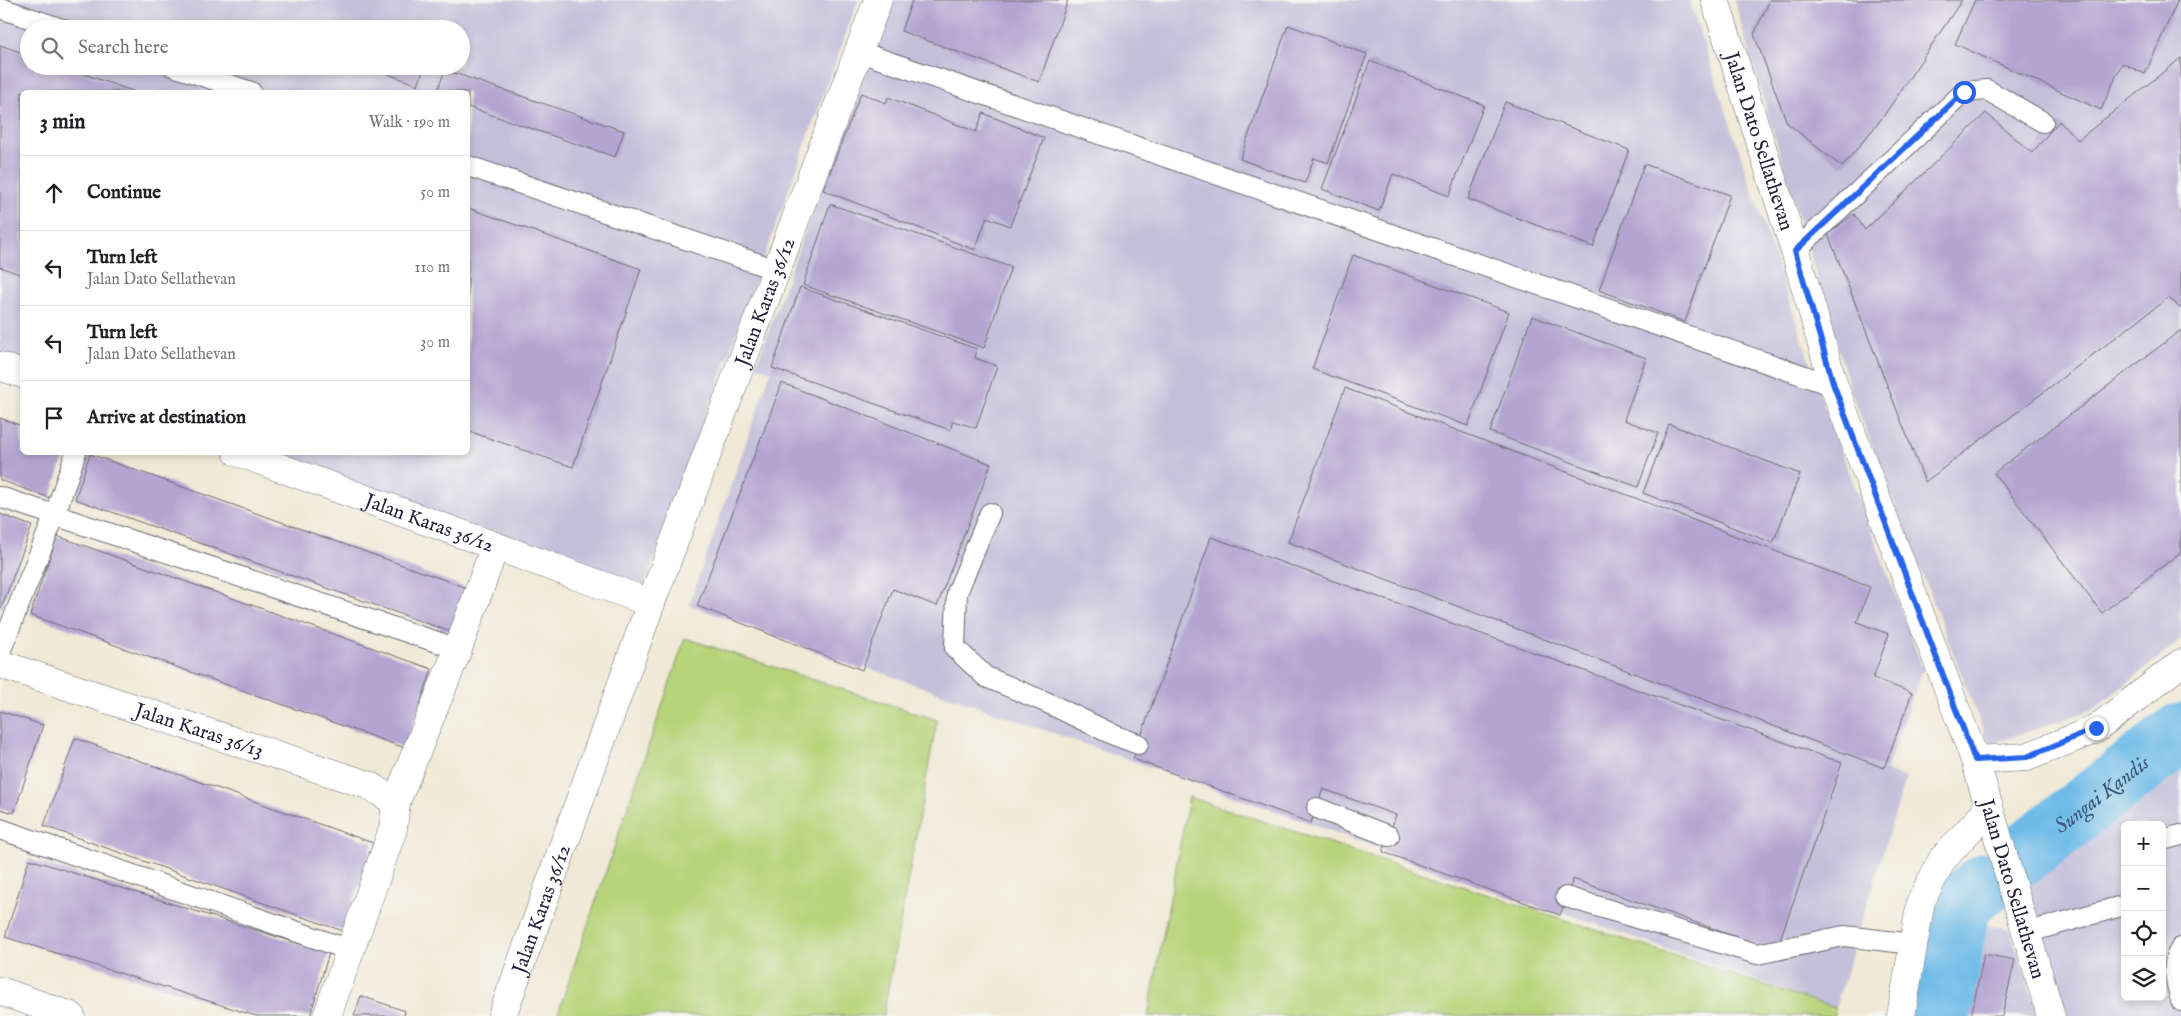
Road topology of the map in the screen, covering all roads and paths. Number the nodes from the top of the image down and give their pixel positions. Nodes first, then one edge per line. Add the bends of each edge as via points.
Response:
1 (878, 0) edge
2 (1715, 0) edge
3 (0, 8) edge
4 (35, 20) edge
5 (860, 52) junction
6 (200, 75) edge
7 (245, 90) edge
8 (2042, 122) dead end
9 (470, 167) edge
10 (1795, 251) junction
11 (777, 270) junction
12 (0, 366) edge
13 (20, 373) edge
14 (1834, 386) junction
15 (75, 455) edge
16 (245, 455) edge
17 (0, 497) edge
18 (990, 514) dead end
19 (54, 517) junction
20 (495, 546) junction
21 (651, 603) junction
22 (458, 650) junction
23 (0, 652) edge
24 (2181, 663) edge
25 (0, 664) edge
26 (1138, 744) dead end
27 (1975, 760) junction
28 (396, 802) junction
29 (1317, 808) dead end
30 (1989, 808) junction
31 (0, 829) edge
32 (2181, 835) edge
33 (1389, 836) dead end
34 (2166, 839) edge
35 (1566, 897) dead end
36 (2121, 906) edge
37 (2026, 933) junction
38 (1913, 944) junction
39 (2181, 948) edge
40 (350, 950) junction
41 (0, 991) edge
42 (2181, 1001) edge
43 (71, 1016) edge
44 (327, 1016) edge
45 (502, 1016) edge
46 (1901, 1016) edge
47 (2051, 1016) edge

1 - 5 street, Jalan Karas 36/12
2 - 10 street, Jalan Dato Sellathevan
3 - 4 lane
5 - 11 street, Jalan Karas 36/12
5 - 14 lane
6 - 7 lane
8 - 10 lane via 1988,90 1964,92
9 - 11 lane
10 - 14 street, Jalan Dato Sellathevan
11 - 21 street, Jalan Karas 36/12
12 - 13 street
14 - 27 street, Jalan Dato Sellathevan
15 - 19 lane
16 - 20 street, Jalan Karas 36/12
17 - 19 lane
18 - 26 lane via 957,594 955,648 986,677
19 - 22 lane
19 - 23 lane
20 - 21 street, Jalan Karas 36/12
20 - 22 street
21 - 45 street, Jalan Karas 36/12
22 - 28 street
24 - 27 street via 2096,728 2027,757
25 - 28 street, Jalan Karas 36/13 via 368,785
27 - 30 street, Jalan Dato Sellathevan
28 - 40 street via 393,829
29 - 33 lane
30 - 37 street, Jalan Dato Sellathevan
30 - 38 street via 1942,860 1922,901
31 - 40 lane
32 - 34 lane
35 - 38 lane via 1757,954 1844,936
36 - 37 lane
37 - 47 street, Jalan Dato Sellathevan
38 - 46 street
39 - 42 lane via 2175,955 2174,968
40 - 44 street
41 - 43 street

